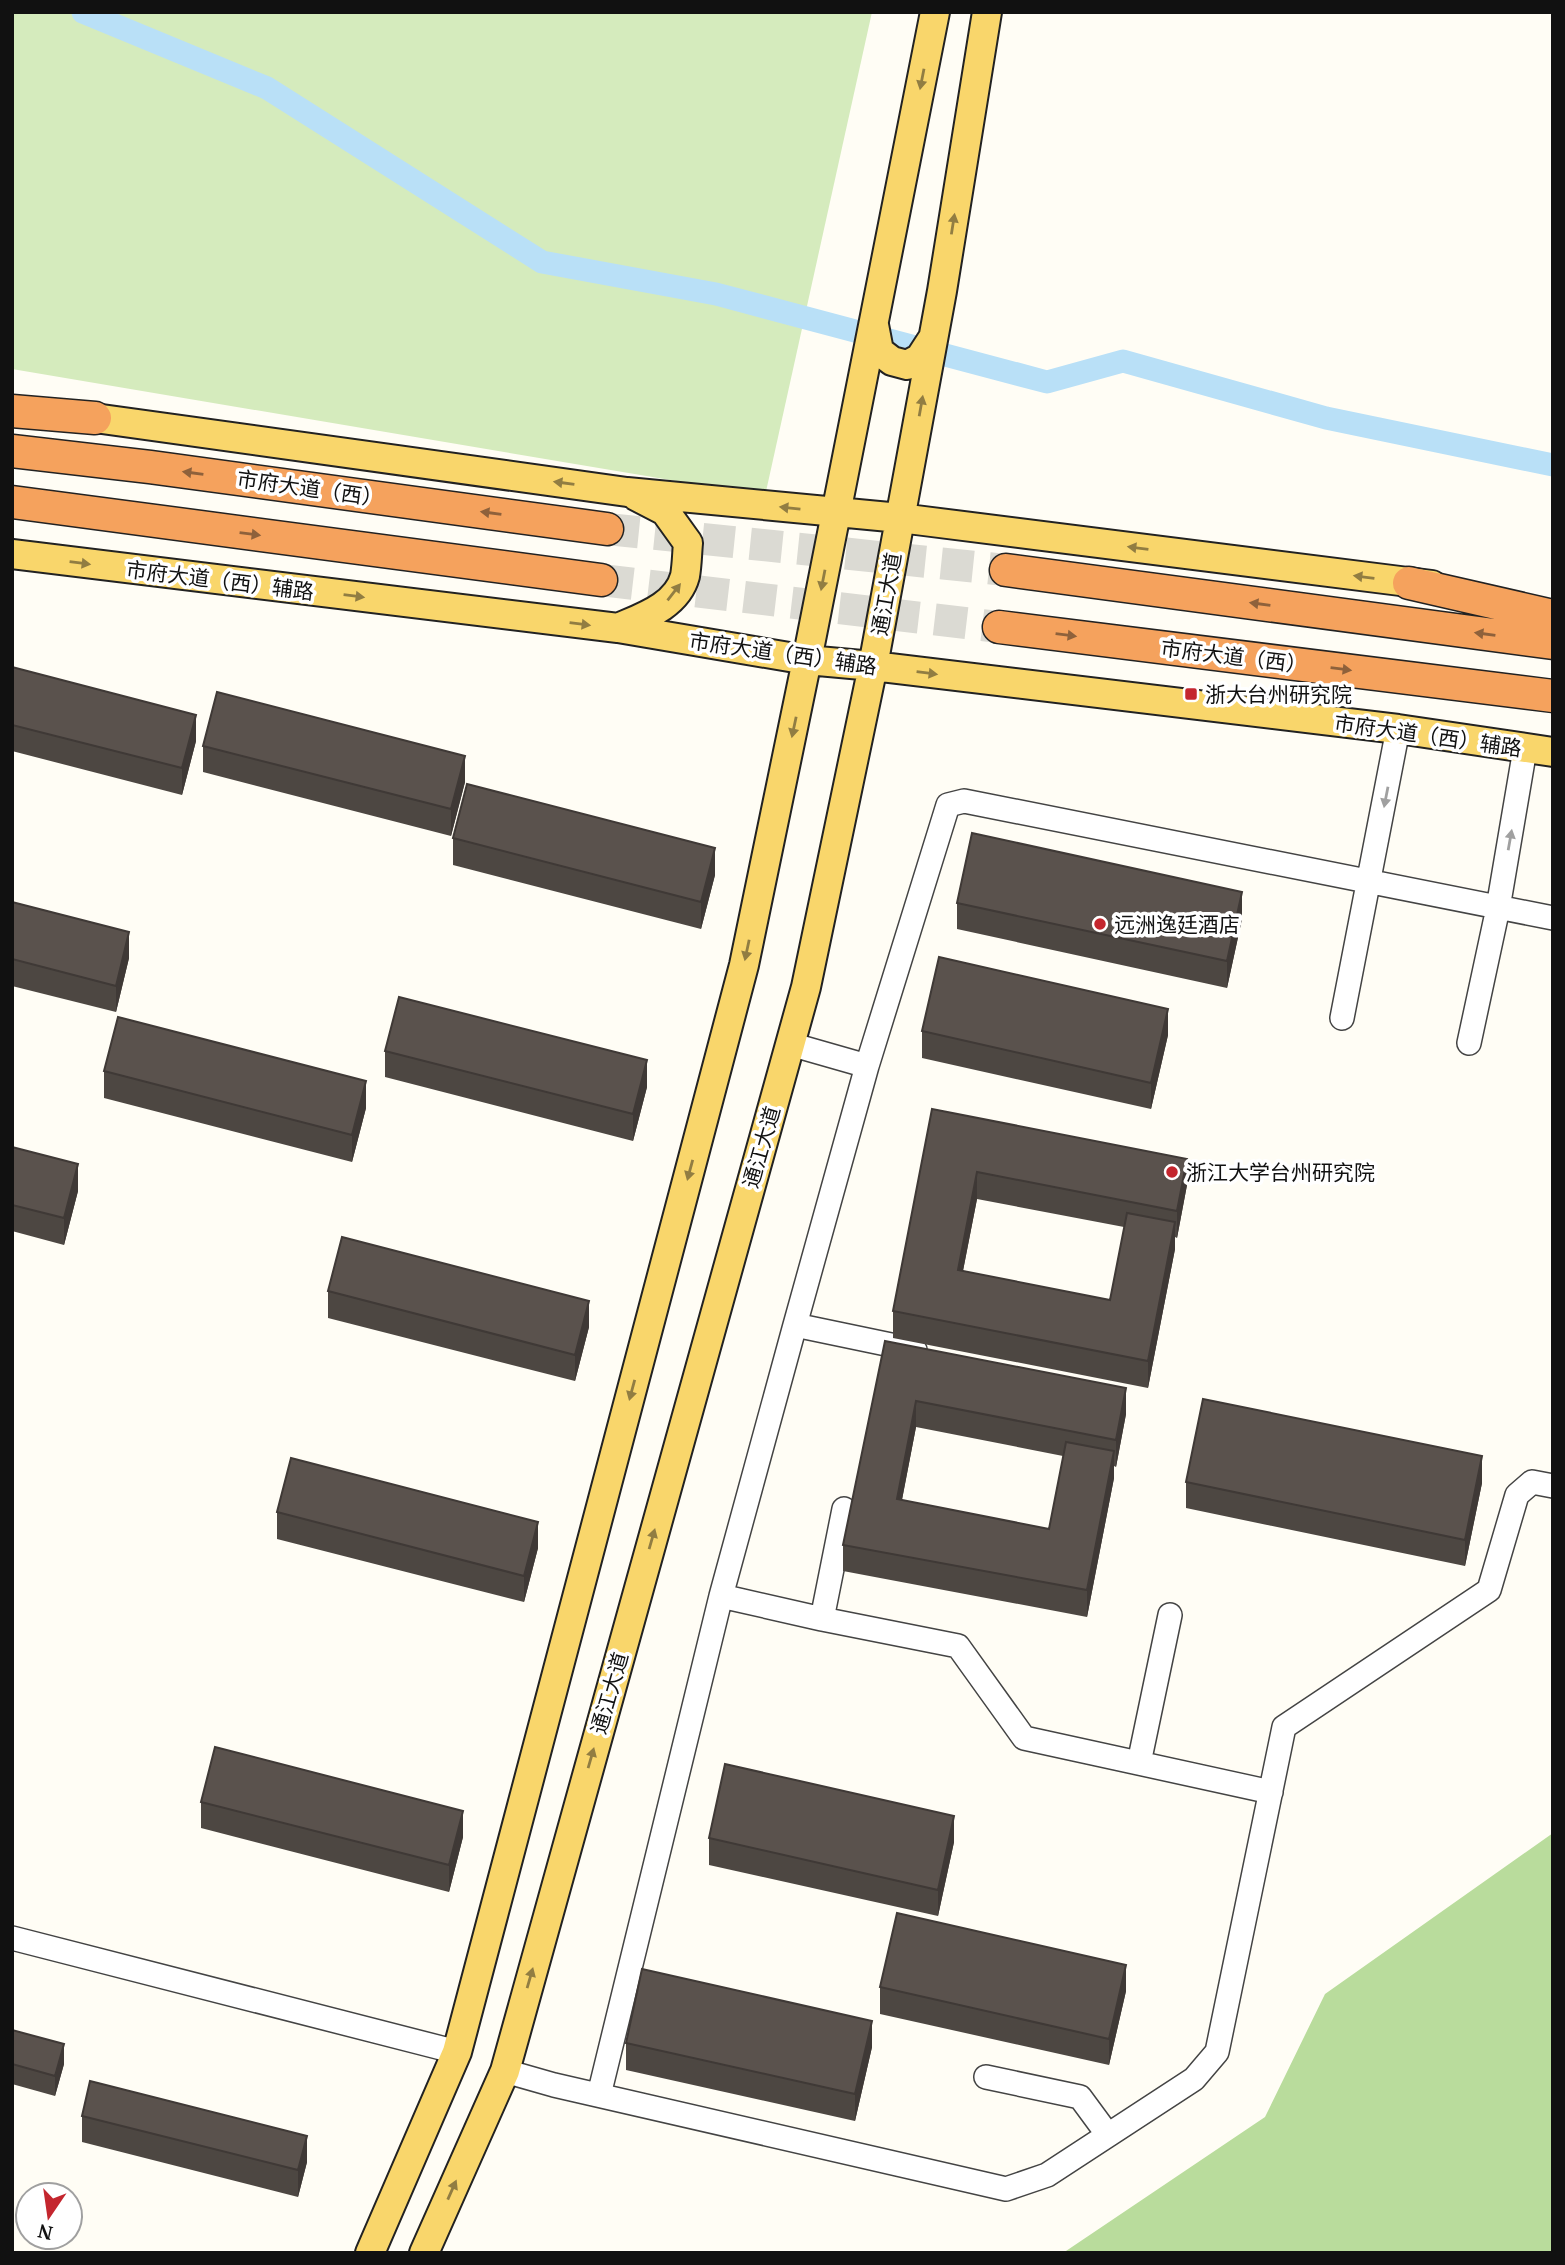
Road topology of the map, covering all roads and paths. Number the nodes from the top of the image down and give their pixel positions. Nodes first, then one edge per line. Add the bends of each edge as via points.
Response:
1 (935, 12) edge
2 (987, 12) edge
3 (874, 325) junction
4 (933, 338) junction
5 (12, 405) edge
6 (12, 411) edge
7 (94, 418) junction
8 (12, 451) edge
9 (627, 492) junction
10 (12, 502) edge
11 (836, 513) junction
12 (900, 519) junction
13 (607, 529) tunnel mouth
14 (12, 554) edge
15 (1006, 570) tunnel mouth
16 (601, 580) tunnel mouth
17 (1409, 583) junction
18 (1553, 601) edge
19 (1553, 615) edge
20 (999, 627) tunnel mouth
21 (618, 628) junction
22 (1553, 643) edge
23 (807, 660) junction
24 (873, 666) junction
25 (1428, 680) junction
26 (1553, 696) edge
27 (1553, 713) edge
28 (1398, 730) junction
29 (1541, 750) edge
30 (1370, 881) junction
31 (1498, 908) junction
32 (1553, 918) edge
33 (1342, 1018) dead end
34 (1469, 1043) dead end
35 (790, 1044) junction
36 (867, 1066) junction
37 (795, 1325) junction
38 (931, 1353) edge
39 (1553, 1486) edge
40 (844, 1509) dead end
41 (721, 1596) junction
42 (1170, 1615) dead end
43 (822, 1619) junction
44 (1139, 1763) junction
45 (1271, 1792) junction
46 (12, 1937) edge
47 (457, 2052) junction
48 (505, 2071) junction
49 (986, 2077) dead end
50 (599, 2095) junction
51 (1108, 2135) junction
52 (370, 2253) edge
53 (424, 2253) edge

1 -> 3 main road
4 -> 2 main road, 通江大道
3 - 4 main road via 879,351 907,365 920,358
3 - 11 main road
12 -> 4 main road, 通江大道
5 - 7 main road
6 - 7 highway
9 -> 7 main road
13 -> 8 highway, 市府大道（西）
11 -> 9 main road
21 -> 9 main road via 658,611 676,591 685,577 688,542 665,511
10 -> 16 highway
11 - 12 main road
11 -> 23 main road
17 -> 12 main road
12 - 24 main road, 通江大道
14 -> 21 main road, 市府大道（西）辅路
22 -> 15 highway
17 - 18 main road
17 - 19 highway
20 -> 25 highway, 市府大道（西）
21 - 23 main road, 市府大道（西）辅路
23 - 24 main road, 市府大道（西）辅路
23 -> 47 main road via 744,965
24 -> 28 main road, 市府大道（西）辅路
24 - 35 main road, 通江大道
25 - 26 highway, 市府大道（西）
25 - 27 highway
28 - 29 main road, 市府大道（西）辅路
28 -> 30 street
31 -> 29 street
30 - 31 street
30 - 33 street
30 - 36 street via 964,801 948,805
31 - 32 street
31 - 34 street
35 - 36 street
48 -> 35 main road, 通江大道
36 - 37 street
37 - 38 street
37 - 41 street
39 - 45 street via 1532,1482 1517,1495 1489,1590 1284,1727
40 - 43 street
41 - 43 street
41 - 50 street
42 - 44 street
43 - 44 street via 958,1646 1024,1738
44 - 45 street
45 - 51 street via 1217,2052 1194,2079
46 - 47 street
47 - 52 main road
48 - 50 street
53 -> 48 main road, 通江大道
49 - 51 street via 1080,2098
50 - 51 street via 1006,2189 1047,2175

